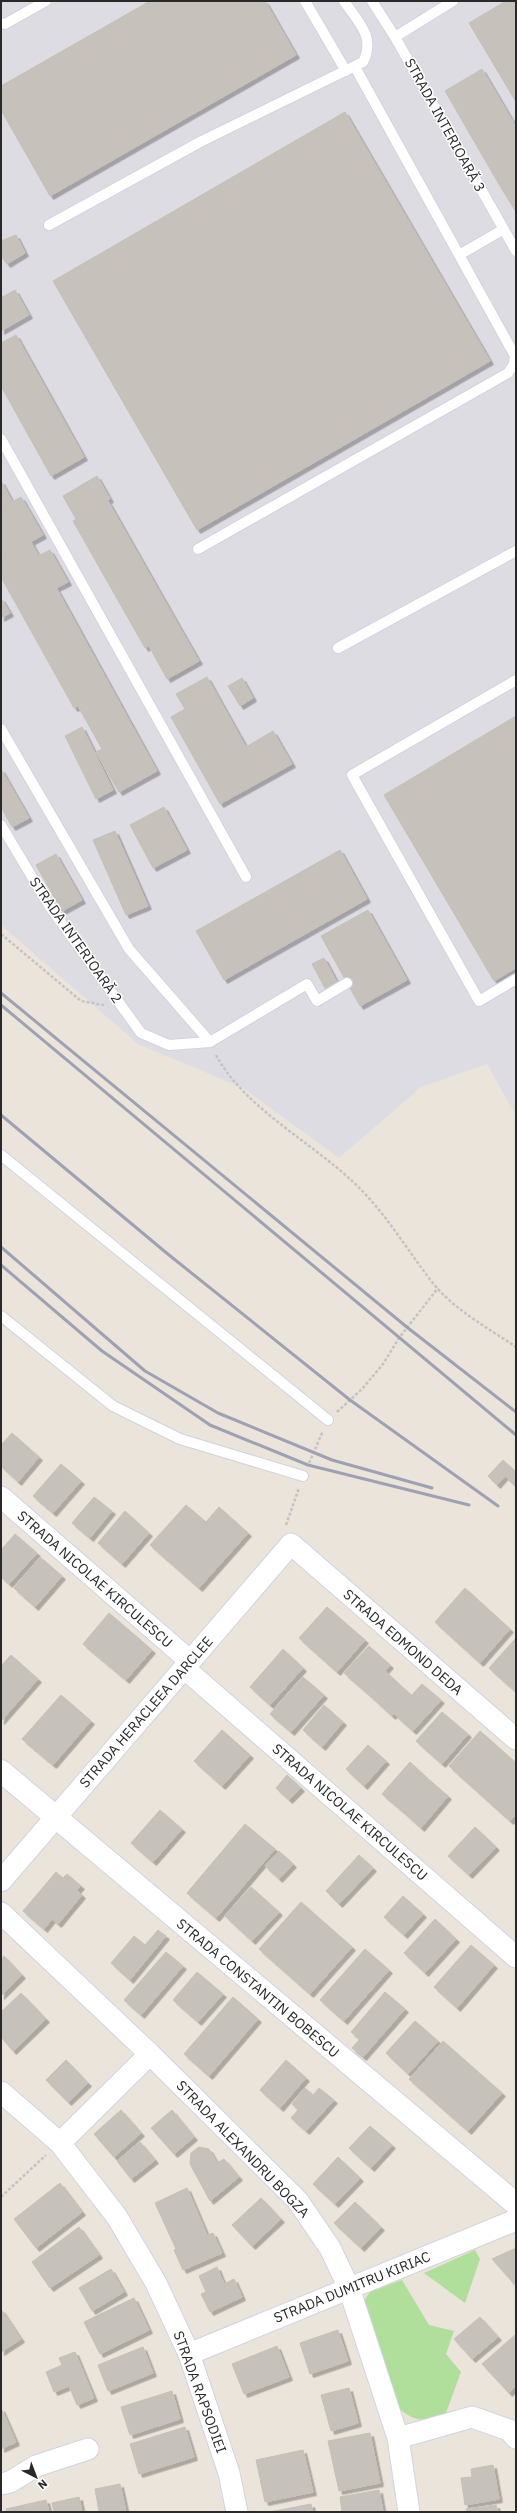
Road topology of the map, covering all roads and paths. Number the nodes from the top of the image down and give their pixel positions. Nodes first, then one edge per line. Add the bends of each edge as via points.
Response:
1 (46, 1) edge
2 (305, 1) edge
3 (344, 1) edge
4 (372, 1) edge
5 (453, 1) edge
6 (1, 23) edge
7 (395, 37) junction
8 (351, 69) junction
9 (48, 225) dead end
10 (504, 229) junction
11 (516, 251) edge
12 (459, 255) junction
13 (1, 439) edge
14 (198, 549) dead end
15 (516, 551) edge
16 (338, 648) dead end
17 (516, 680) edge
18 (1, 729) edge
19 (1, 825) edge
20 (246, 877) dead end
21 (1, 934) edge
22 (516, 979) edge
23 (347, 983) dead end
24 (126, 1011) junction
25 (210, 1042) junction
26 (1, 1155) edge
27 (438, 1288) junction
28 (1, 1316) edge
29 (516, 1347) edge
30 (328, 1420) joint
31 (303, 1476) dead end
32 (1, 1497) edge
33 (291, 1544) joint
34 (187, 1665) junction
35 (516, 1739) edge
36 (1, 1771) edge
37 (55, 1818) junction
38 (1, 1881) edge
39 (1, 1913) edge
40 (516, 1957) edge
41 (150, 2054) junction
42 (1, 2092) edge
43 (60, 2142) junction
44 (1, 2197) edge
45 (516, 2204) edge
46 (516, 2220) edge
47 (349, 2288) junction
48 (189, 2354) junction
49 (398, 2438) junction
50 (516, 2438) edge
51 (88, 2449) dead end
52 (1, 2484) edge
53 (237, 2512) edge
54 (410, 2512) edge

1 - 6 lane via 4,24
2 - 8 lane
3 - 8 lane via 369,39 368,52 363,62
4 - 7 lane, STRADA INTERIOARĂ 3
5 - 7 lane
7 - 10 lane, STRADA INTERIOARĂ 3
8 - 9 lane via 200,142
8 - 12 lane
10 - 11 lane, STRADA INTERIOARĂ 3
10 - 12 lane
12 - 14 lane via 515,356 508,374
13 - 20 lane
15 - 16 lane
17 - 22 lane via 352,775 479,1001
18 - 25 lane via 129,949
19 - 24 lane, STRADA INTERIOARĂ 2 via 50,907
21 - 24 path via 81,1001
23 - 25 lane via 317,1001 307,984
24 - 25 lane, STRADA INTERIOARĂ 2 via 141,1033 169,1045
25 - 27 path via 226,1074 377,1205
26 - 30 lane
27 - 29 path via 456,1305
27 - 30 path via 366,1384
28 - 31 lane via 113,1406 180,1439
32 - 34 street, STRADA NICOLAE KIRCULESCU
33 - 34 street, STRADA HERACLEEA DARCLEE
33 - 35 street, STRADA EDMOND DEDA
34 - 37 street, STRADA HERACLEEA DARCLEE
34 - 40 street, STRADA NICOLAE KIRCULESCU
36 - 37 street, STRADA CONSTANTIN BOBESCU
37 - 38 street, STRADA HERACLEEA DARCLEE
37 - 45 street, STRADA CONSTANTIN BOBESCU
39 - 41 street, STRADA ALEXANDRU BOGZA
41 - 43 street
41 - 47 street, STRADA ALEXANDRU BOGZA via 298,2201 330,2248
42 - 43 street, STRADA RAPSODIEI
43 - 44 path
43 - 48 street, STRADA RAPSODIEI via 117,2217 156,2283
46 - 47 street, STRADA DUMITRU KIRIAC
47 - 48 street, STRADA DUMITRU KIRIAC
47 - 49 street, STRADA ALEXANDRU BOGZA
48 - 53 street, STRADA RAPSODIEI via 229,2473
49 - 50 street via 472,2417 509,2430
49 - 54 street, STRADA ALEXANDRU BOGZA
51 - 52 street via 36,2466 10,2482

